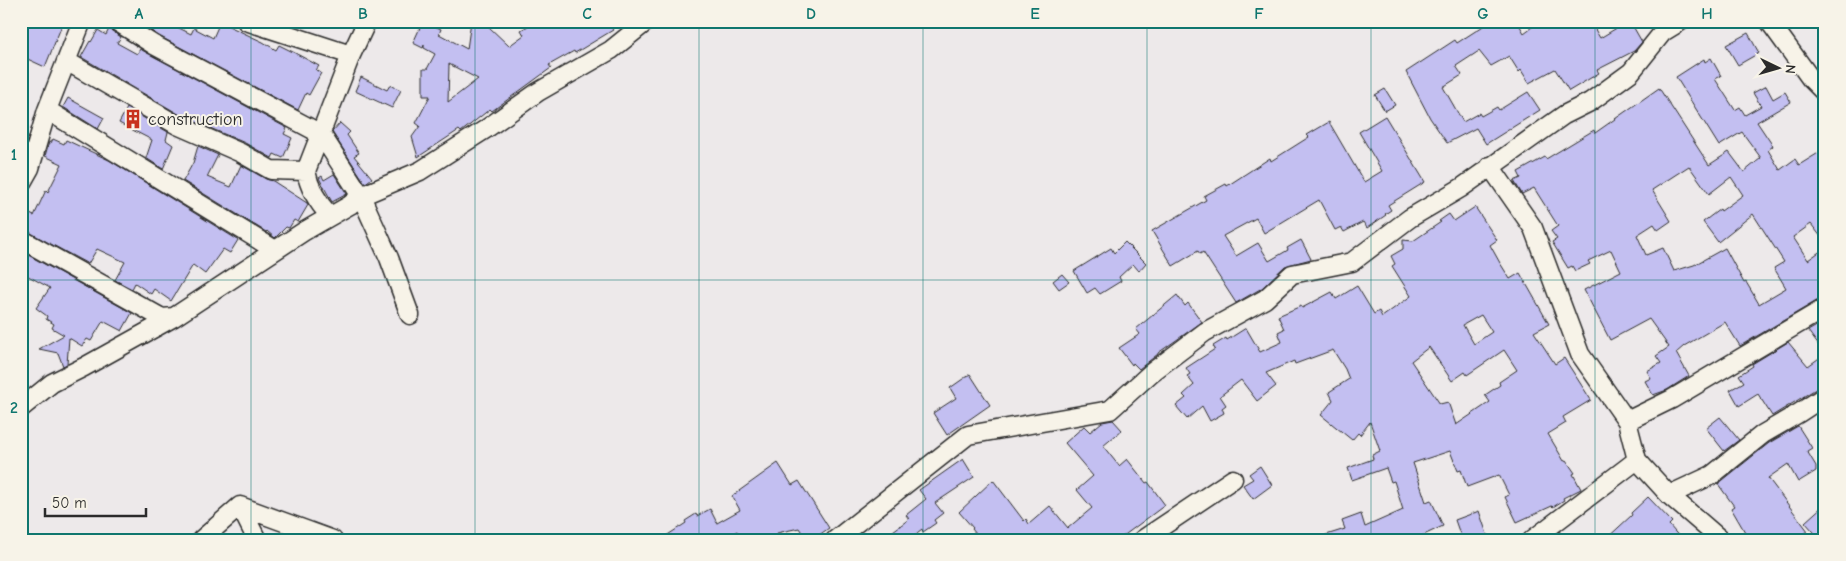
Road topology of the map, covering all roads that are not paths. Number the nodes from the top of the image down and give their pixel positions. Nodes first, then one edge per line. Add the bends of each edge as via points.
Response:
1 (82, 21) edge
2 (116, 21) edge
3 (246, 21) edge
4 (367, 21) edge
5 (647, 21) edge
6 (1681, 21) edge
7 (1769, 21) edge
8 (351, 55) junction
9 (68, 62) junction
10 (1825, 93) edge
11 (48, 110) junction
12 (321, 134) junction
13 (1490, 166) junction
14 (306, 171) junction
15 (21, 184) edge
16 (361, 196) junction
17 (330, 216) junction
18 (21, 239) edge
19 (275, 250) junction
20 (1825, 308) edge
21 (410, 315) dead end
22 (174, 317) junction
23 (1825, 396) edge
24 (21, 408) edge
25 (1627, 421) junction
26 (1636, 460) junction
27 (1233, 479) dead end
28 (1669, 495) junction
29 (240, 506) junction
30 (201, 540) edge
31 (257, 540) edge
32 (333, 540) edge
33 (835, 540) edge
34 (1142, 540) edge
35 (1532, 540) edge
36 (1721, 540) edge

1 - 9 street
2 - 12 street via 154,45
3 - 8 street
4 - 8 street
5 - 16 street via 611,50 538,92 420,171
6 - 13 street via 1663,32 1631,72
7 - 10 street
8 - 12 street
9 - 11 street
9 - 14 street via 176,125 271,170
11 - 15 street via 30,168
11 - 19 street
12 - 14 street
12 - 16 street
13 - 25 street via 1533,228 1580,354
13 - 33 street via 1410,218 1352,262 1292,274 1265,299 1204,332 1150,373 1110,410 968,435
14 - 17 street via 308,184
16 - 17 street
16 - 21 street
17 - 19 street
18 - 22 street via 162,318
19 - 22 street
20 - 25 street via 1672,399
22 - 24 street via 52,383
23 - 28 street via 1763,434 1712,474
25 - 26 street
26 - 28 street
26 - 35 street
27 - 34 street
28 - 36 street
29 - 30 street
29 - 31 street
29 - 32 street

